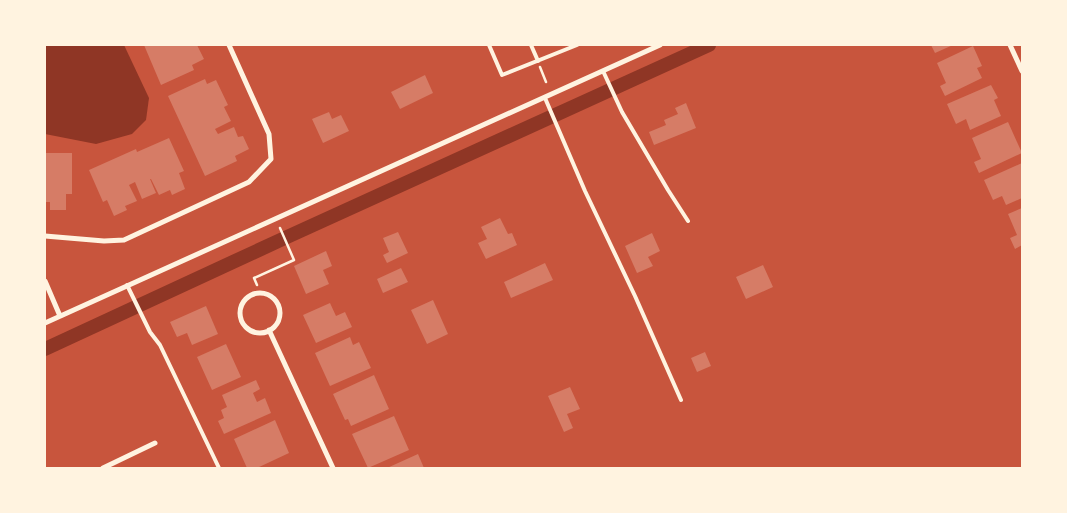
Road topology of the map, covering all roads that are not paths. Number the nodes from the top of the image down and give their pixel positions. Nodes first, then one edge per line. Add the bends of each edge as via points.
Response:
1 (229, 45) edge
2 (489, 45) edge
3 (531, 45) edge
4 (577, 45) edge
5 (660, 45) edge
6 (1010, 45) edge
7 (538, 61) junction
8 (603, 71) junction
9 (1022, 71) edge
10 (545, 98) junction
11 (688, 221) dead end
12 (45, 236) edge
13 (45, 280) edge
14 (127, 285) junction
15 (60, 316) junction
16 (45, 323) edge
17 (269, 330) junction
18 (681, 400) dead end
19 (155, 443) dead end
20 (102, 468) edge
21 (219, 468) edge
22 (333, 468) edge

1 - 12 street via 269,134 271,159 249,182 124,240
2 - 7 lane via 502,75
3 - 7 lane
4 - 7 lane
5 - 8 street
6 - 9 street
8 - 10 street
8 - 11 lane via 619,105
10 - 14 street
10 - 18 lane
13 - 15 street
14 - 15 street
14 - 21 lane via 160,345
15 - 16 street
17 - 17 street via 280,315 277,302 267,294 249,297 241,307 242,320 250,330
17 - 22 street
19 - 20 street

